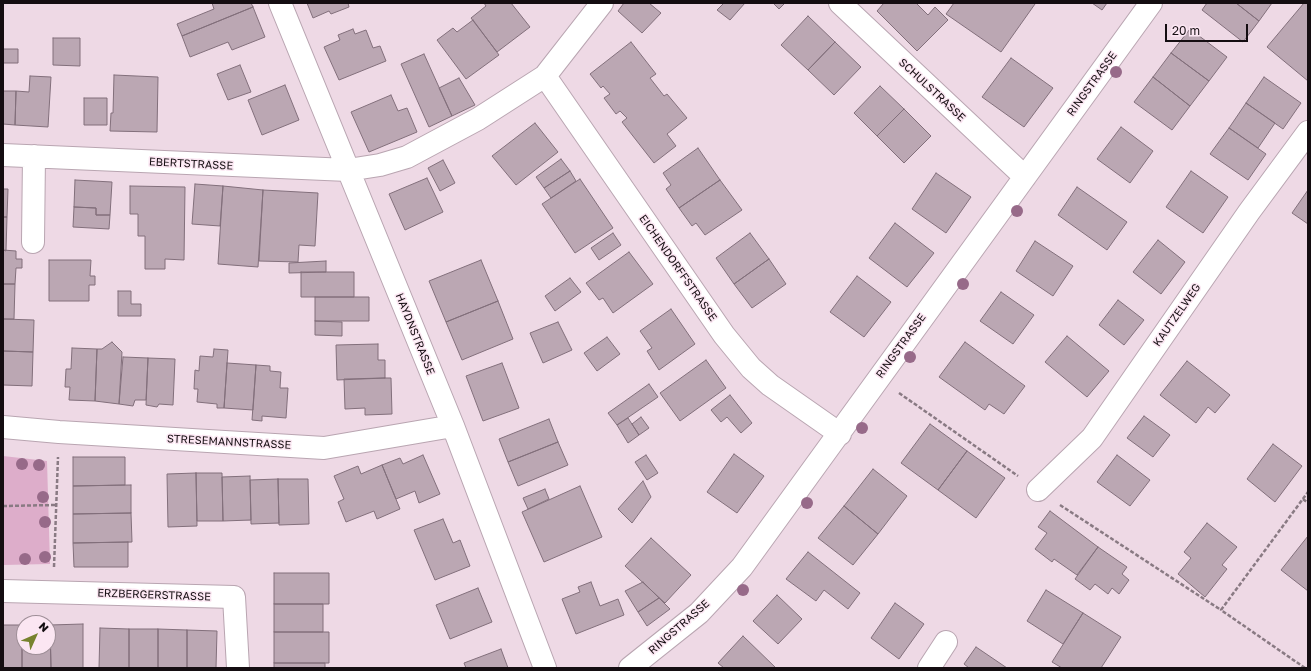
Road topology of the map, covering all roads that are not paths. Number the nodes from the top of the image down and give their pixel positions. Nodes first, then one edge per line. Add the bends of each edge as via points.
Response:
1 (280, 3) edge
2 (602, 3) edge
3 (840, 3) edge
4 (1151, 3) edge
5 (545, 76) junction
6 (1308, 132) edge
7 (3, 155) edge
8 (34, 156) junction
9 (348, 170) junction
10 (1025, 177) junction
11 (33, 242) dead end
12 (453, 426) junction
13 (3, 427) edge
14 (840, 434) junction
15 (1038, 490) dead end
16 (3, 592) edge
17 (946, 642) dead end
18 (238, 668) edge
19 (545, 668) edge
20 (630, 668) edge
21 (929, 668) edge

1 - 9 street, HAYDNSTRASSE
2 - 5 street, EBERTSTRASSE
3 - 10 street, SCHULSTRASSE
4 - 10 street, RINGSTRASSE
5 - 9 street, EBERTSTRASSE via 478,119 407,157
5 - 14 street, EICHENDORFFSTRASSE via 724,335 751,368 770,385
6 - 15 street, KAUTZELWEG via 1249,212 1092,438
7 - 8 street, EBERTSTRASSE
8 - 9 street, EBERTSTRASSE
8 - 11 street
9 - 12 street, HAYDNSTRASSE
10 - 14 street, RINGSTRASSE via 877,378
12 - 13 street, STRESEMANNSTRASSE via 324,448
12 - 19 street, HAYDNSTRASSE
14 - 20 street, RINGSTRASSE via 742,567 699,613
16 - 18 street, ERZBERGERSTRASSE via 234,597
17 - 21 street

